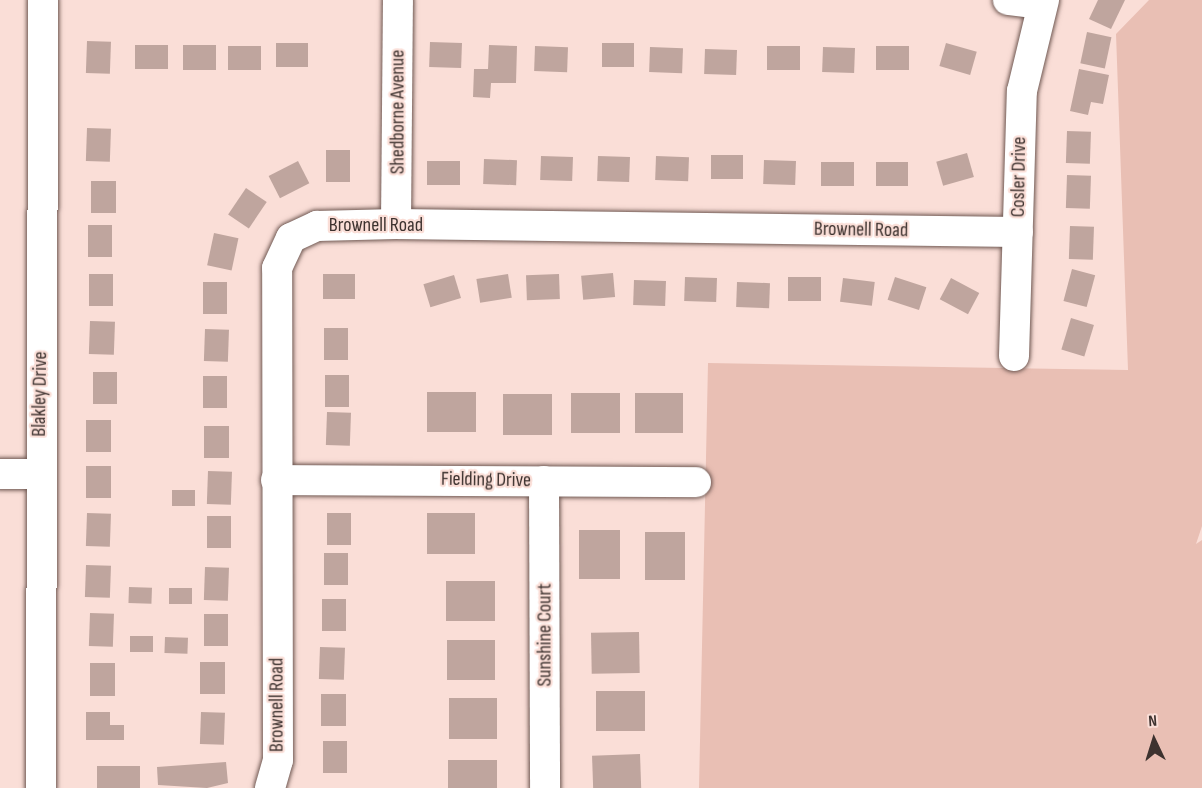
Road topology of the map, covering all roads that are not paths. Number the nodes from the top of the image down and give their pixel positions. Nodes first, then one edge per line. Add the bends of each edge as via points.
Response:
1 (43, 0) edge
2 (398, 0) edge
3 (1008, 0) edge
4 (1043, 2) edge
5 (396, 224) junction
6 (1018, 232) junction
7 (1014, 356) dead end
8 (0, 474) edge
9 (39, 474) junction
10 (276, 480) junction
11 (544, 481) junction
12 (696, 482) dead end
13 (41, 788) edge
14 (270, 788) edge
15 (545, 788) edge

1 - 9 street, Blakley Drive
2 - 5 street, Shedborne Avenue
3 - 4 street
4 - 6 street, Cosler Drive via 1022,91
5 - 6 street, Brownell Road
5 - 10 street, Brownell Road via 317,226 291,238 280,253
6 - 7 street, Cosler Drive
8 - 9 street
9 - 13 street, Blakley Drive
10 - 11 street, Fielding Drive
10 - 14 street, Brownell Road via 278,760
11 - 12 street, Fielding Drive
11 - 15 street, Sunshine Court

